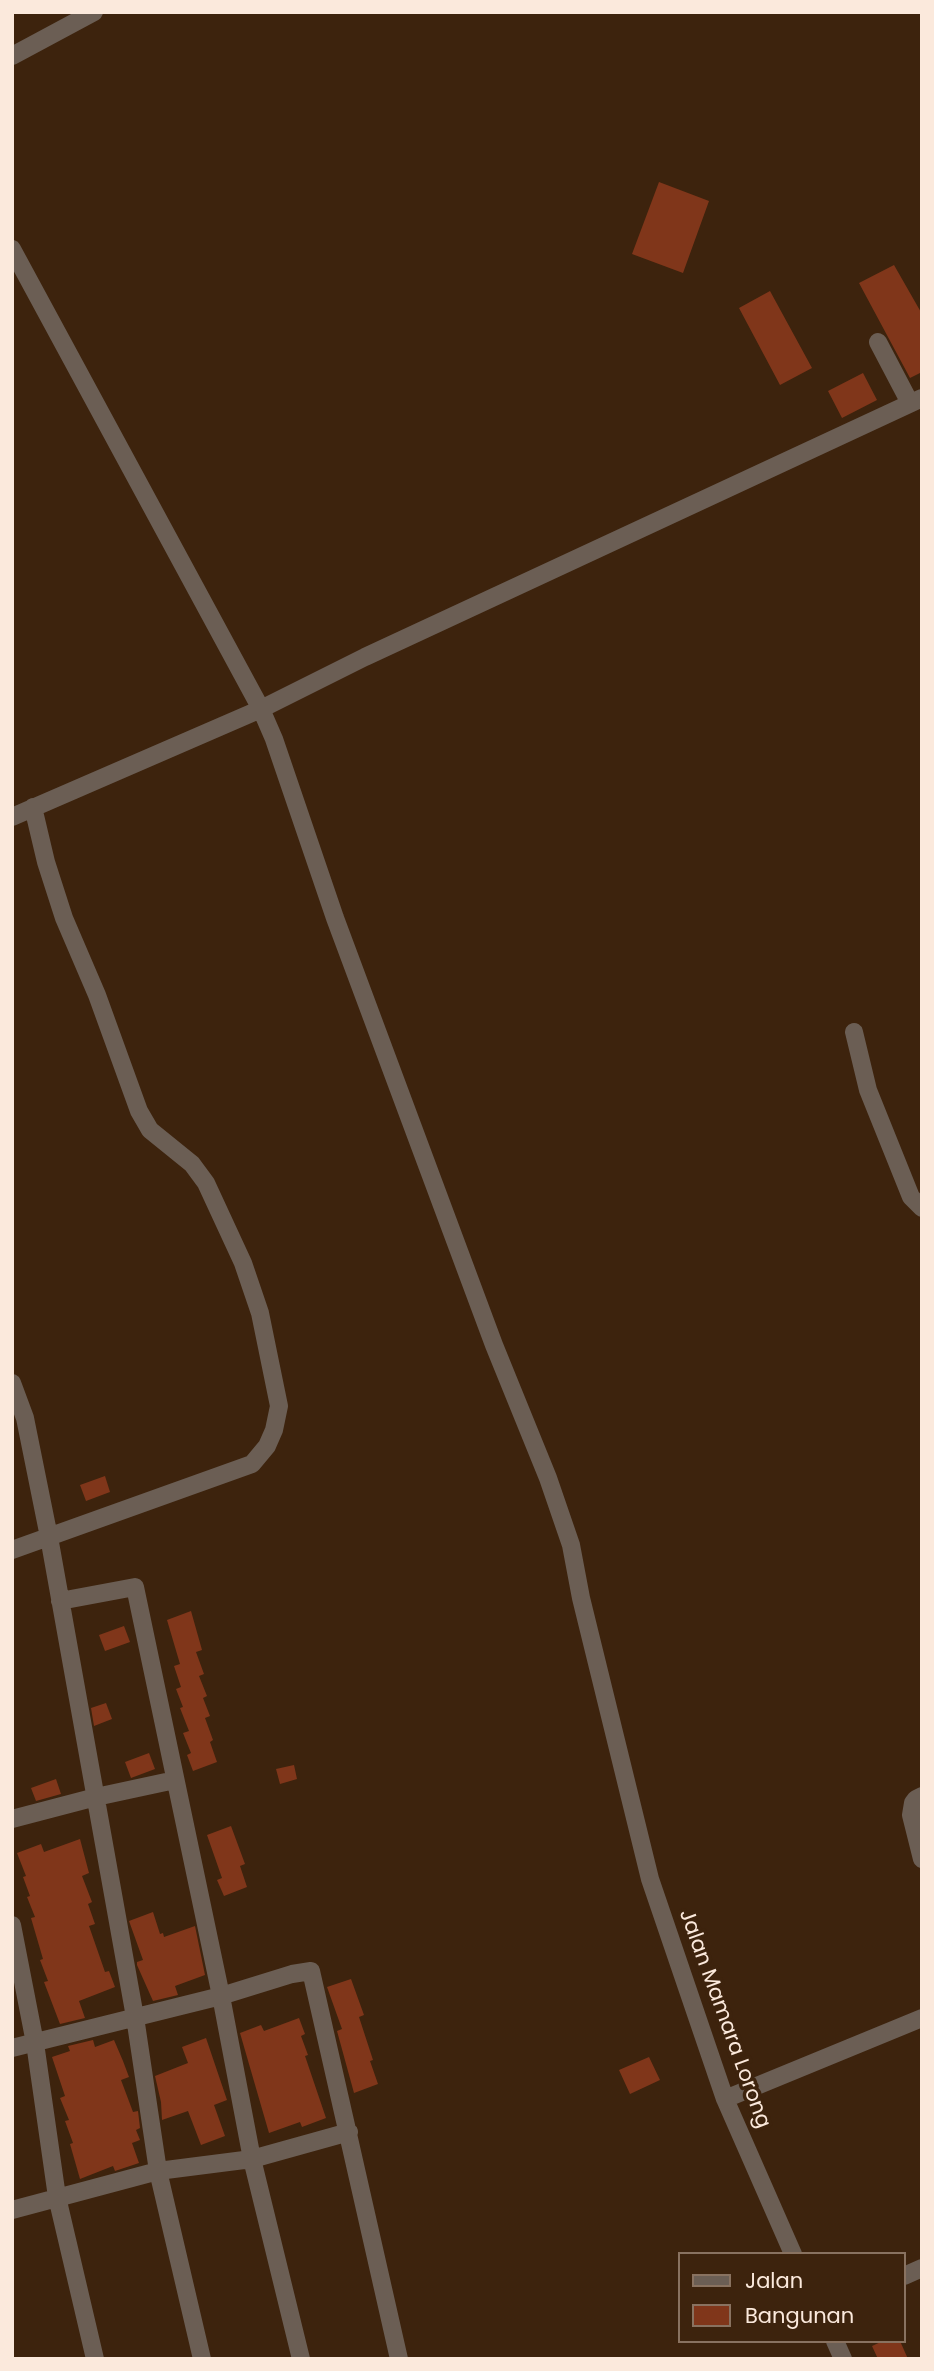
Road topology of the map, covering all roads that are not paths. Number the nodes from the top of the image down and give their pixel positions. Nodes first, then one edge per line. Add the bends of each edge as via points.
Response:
1 (94, 12) edge
2 (12, 55) edge
3 (12, 248) edge
4 (878, 342) dead end
5 (916, 400) edge
6 (261, 709) junction
7 (33, 807) junction
8 (12, 817) edge
9 (854, 1032) dead end
10 (922, 1208) edge
11 (12, 1383) edge
12 (49, 1537) junction
13 (12, 1550) edge
14 (60, 1601) junction
15 (176, 1780) junction
16 (922, 1796) edge
17 (96, 1797) junction
18 (12, 1819) edge
19 (922, 1859) edge
20 (12, 1925) edge
21 (221, 1996) junction
22 (135, 2017) junction
23 (922, 2018) edge
24 (35, 2043) junction
25 (12, 2048) edge
26 (725, 2099) junction
27 (349, 2132) junction
28 (252, 2159) junction
29 (158, 2171) junction
30 (57, 2197) junction
31 (12, 2210) edge
32 (792, 2252) edge
33 (922, 2268) edge
34 (906, 2275) edge
35 (836, 2343) edge
36 (95, 2359) edge
37 (202, 2359) edge
38 (301, 2359) edge
39 (399, 2359) edge
40 (843, 2359) edge

1 - 2 street
3 - 6 street, Jalan Mamara Lorong
4 - 5 street
5 - 6 street
6 - 7 street
6 - 26 street, Jalan Mamara Lorong via 571,1545 650,1879
7 - 8 street
7 - 12 street via 64,918 139,1111 150,1130 192,1164 206,1183 243,1263 260,1313 279,1406 267,1446 252,1464
9 - 10 street via 868,1090 911,1197
11 - 12 street
12 - 13 street
12 - 14 street
14 - 15 street via 135,1587
14 - 17 street
15 - 17 street
15 - 21 street
16 - 19 street via 913,1803 911,1815
17 - 18 street
17 - 22 street
20 - 24 street
21 - 22 street
21 - 27 street via 311,1970
21 - 28 street
22 - 24 street
22 - 29 street
23 - 26 street
24 - 25 street
24 - 30 street
26 - 32 street, Jalan Mamara Lorong
27 - 28 street
27 - 39 street
28 - 29 street
28 - 38 street
29 - 30 street
29 - 37 street
30 - 31 street
30 - 36 street
33 - 34 street
35 - 40 street

